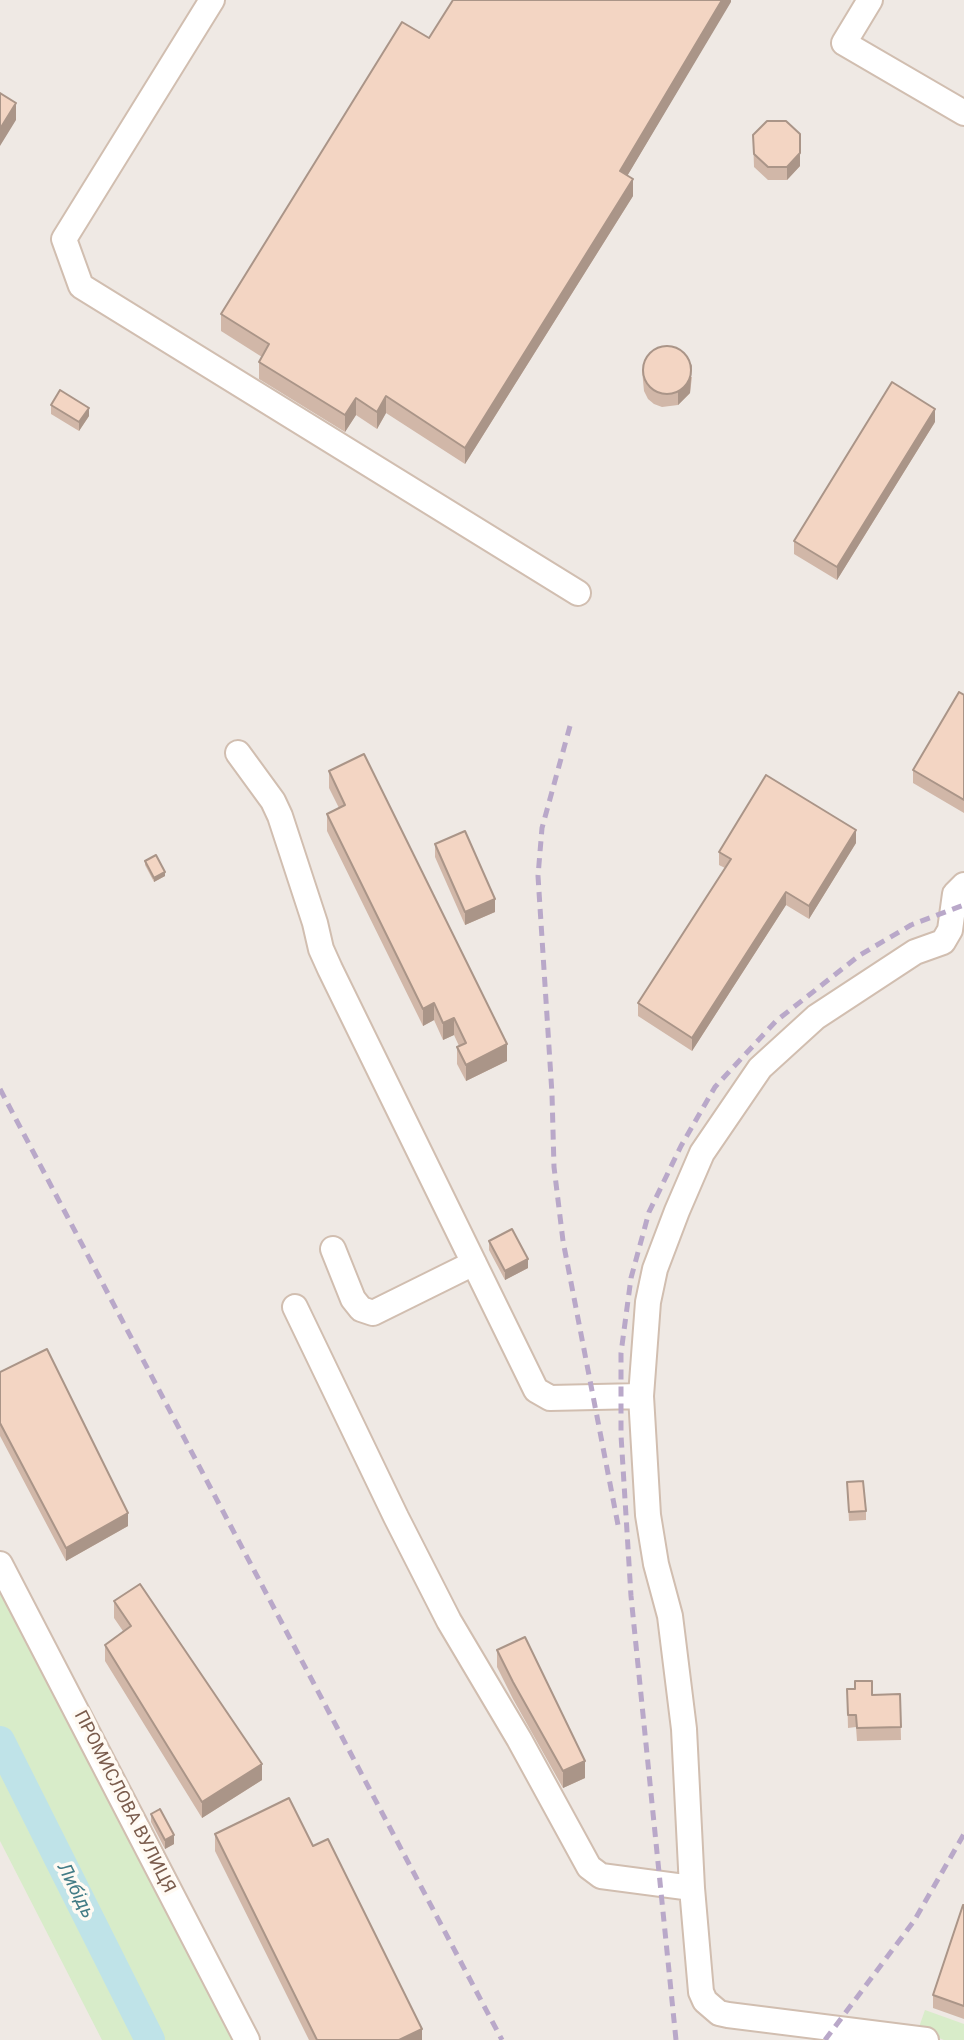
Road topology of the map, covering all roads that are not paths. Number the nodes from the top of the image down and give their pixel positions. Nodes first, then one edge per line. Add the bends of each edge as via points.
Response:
1 (212, 0) edge
2 (870, 0) edge
3 (964, 113) edge
4 (578, 593) dead end
5 (238, 753) dead end
6 (964, 885) edge
7 (333, 1249) dead end
8 (474, 1263) junction
9 (295, 1307) dead end
10 (641, 1396) junction
11 (0, 1564) edge
12 (692, 1888) junction
13 (898, 2038) edge
14 (247, 2040) edge
15 (926, 2040) edge

1 - 4 street via 64,239 80,286
2 - 3 street via 844,43
5 - 8 street via 274,801 326,959
6 - 10 street via 955,894 950,930 943,942 915,952 817,1017 760,1068 702,1153 655,1269
7 - 8 street via 353,1299 361,1309 373,1313
8 - 10 street via 542,1395
9 - 12 street via 449,1621 589,1867 601,1876
10 - 12 street via 648,1515 670,1616 684,1730
11 - 14 street, ПРОМИСЛОВА ВУЛИЦЯ
12 - 13 street via 701,1992 711,2008 728,2015
13 - 15 street

